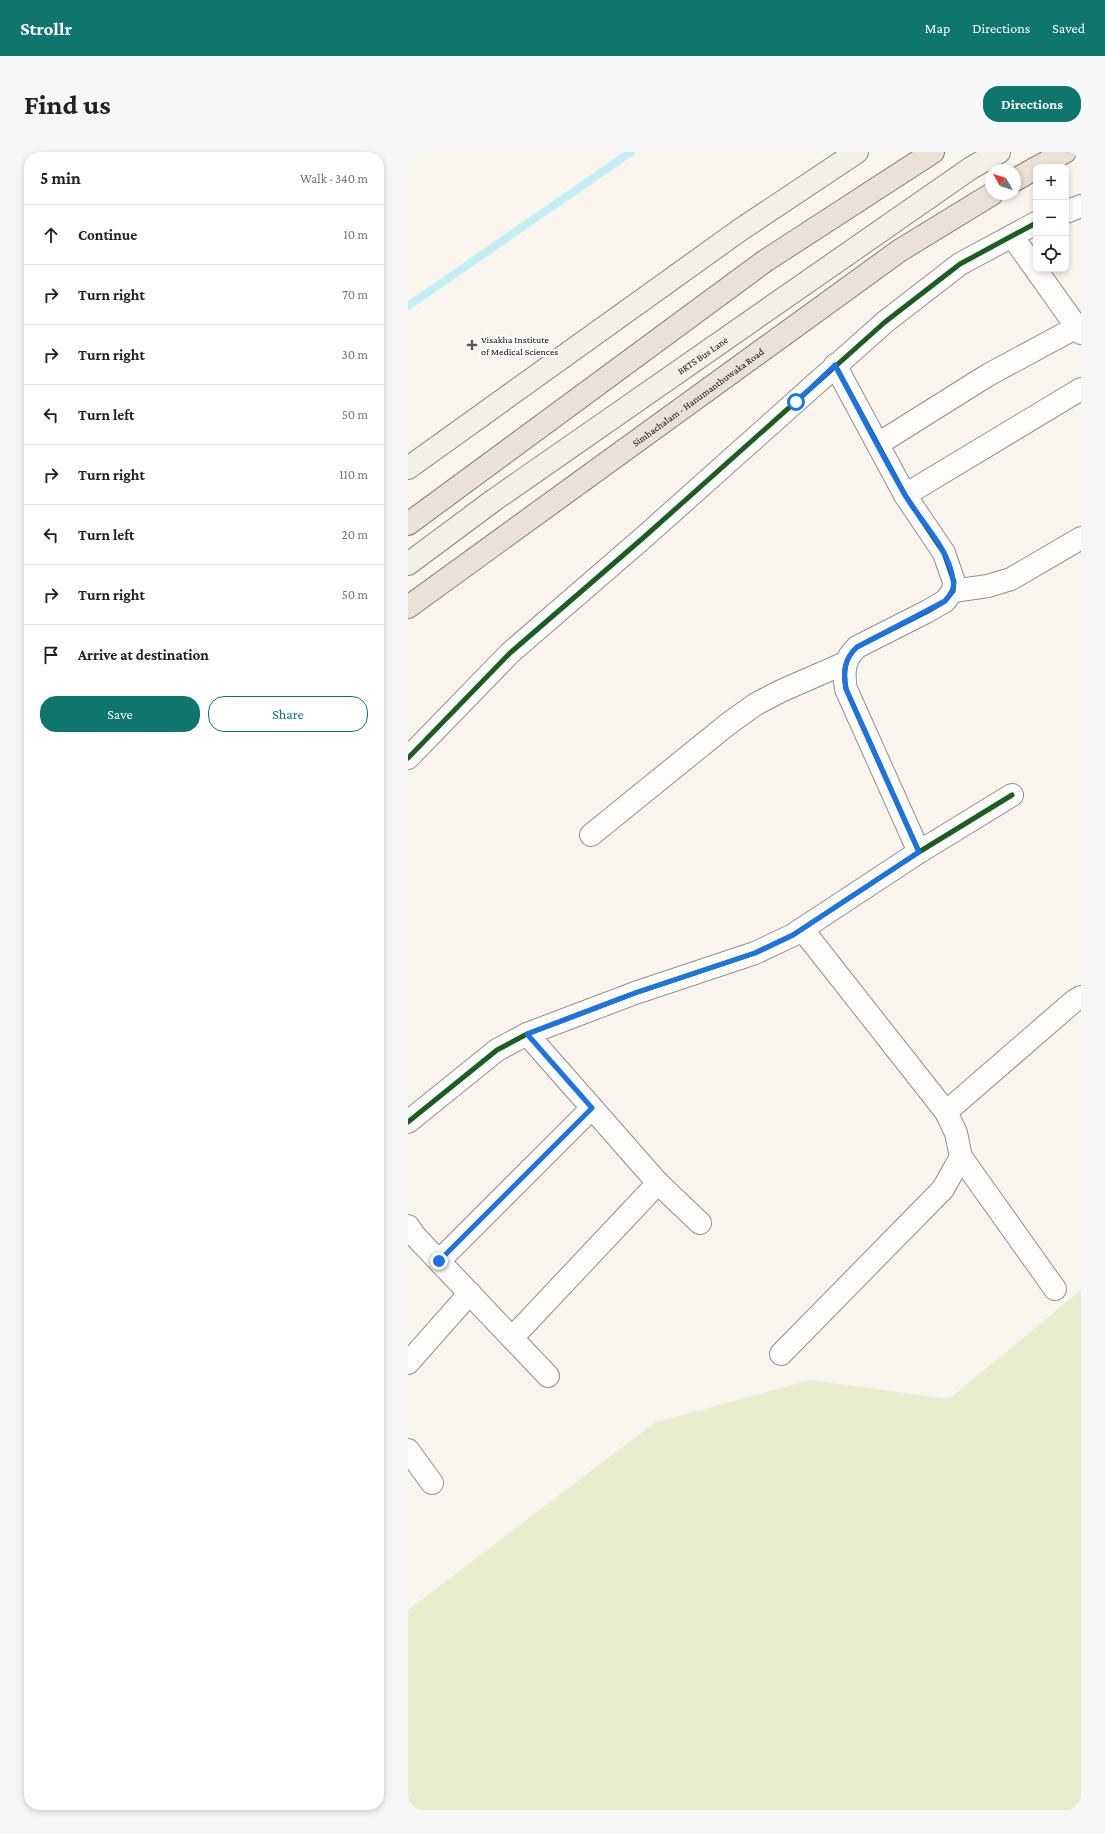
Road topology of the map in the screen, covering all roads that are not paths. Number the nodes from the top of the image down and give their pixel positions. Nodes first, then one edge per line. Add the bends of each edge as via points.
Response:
1 (857, 152) edge
2 (933, 152) edge
3 (999, 152) edge
4 (1065, 152) edge
5 (1044, 164) edge
6 (1033, 170) edge
7 (1021, 177) edge
8 (985, 198) edge
9 (1081, 206) edge
10 (1069, 211) edge
11 (1033, 225) edge
12 (1012, 236) junction
13 (1079, 330) edge
14 (835, 365) junction
15 (1081, 389) edge
16 (878, 444) junction
17 (408, 468) edge
18 (905, 495) junction
19 (408, 524) edge
20 (1081, 538) edge
21 (408, 564) edge
22 (953, 591) junction
23 (408, 607) edge
24 (845, 663) junction
25 (408, 758) edge
26 (1012, 795) dead end
27 (591, 835) dead end
28 (919, 852) junction
29 (802, 929) junction
30 (1081, 997) edge
31 (527, 1034) junction
32 (592, 1108) junction
33 (946, 1112) junction
34 (408, 1122) edge
35 (960, 1157) junction
36 (658, 1183) junction
37 (700, 1223) dead end
38 (408, 1226) edge
39 (439, 1261) junction
40 (1055, 1289) dead end
41 (470, 1294) junction
42 (512, 1338) junction
43 (781, 1354) dead end
44 (408, 1364) edge
45 (548, 1376) dead end
46 (408, 1450) edge
47 (432, 1483) dead end

1 - 17 street via 715,248
2 - 19 main road via 765,261
3 - 21 street, BRTS Bus Lane via 971,168 501,496
4 - 5 main road
6 - 7 main road
8 - 23 main road, Simhachalam - Hanumanthuwaka Road via 899,251
9 - 10 street
11 - 12 street
12 - 13 street
12 - 14 street via 960,264 885,322
13 - 16 street via 988,375
14 - 16 street
14 - 25 street via 649,533 510,653
15 - 18 street
16 - 18 street
18 - 22 street via 944,553 954,582
20 - 22 street via 1011,578 988,586
22 - 24 street via 945,601 928,611 857,647 849,654
24 - 27 street via 756,704
24 - 28 street via 846,689
26 - 28 street
28 - 29 street
29 - 31 street via 755,953 635,993
29 - 33 street
30 - 33 street
31 - 32 street
31 - 34 street via 497,1050
32 - 36 street
32 - 39 street
33 - 35 street via 956,1133
35 - 40 street
35 - 43 street via 943,1189
36 - 37 street
36 - 42 street
38 - 39 street
39 - 41 street
41 - 42 street
41 - 44 street
42 - 45 street
46 - 47 street

